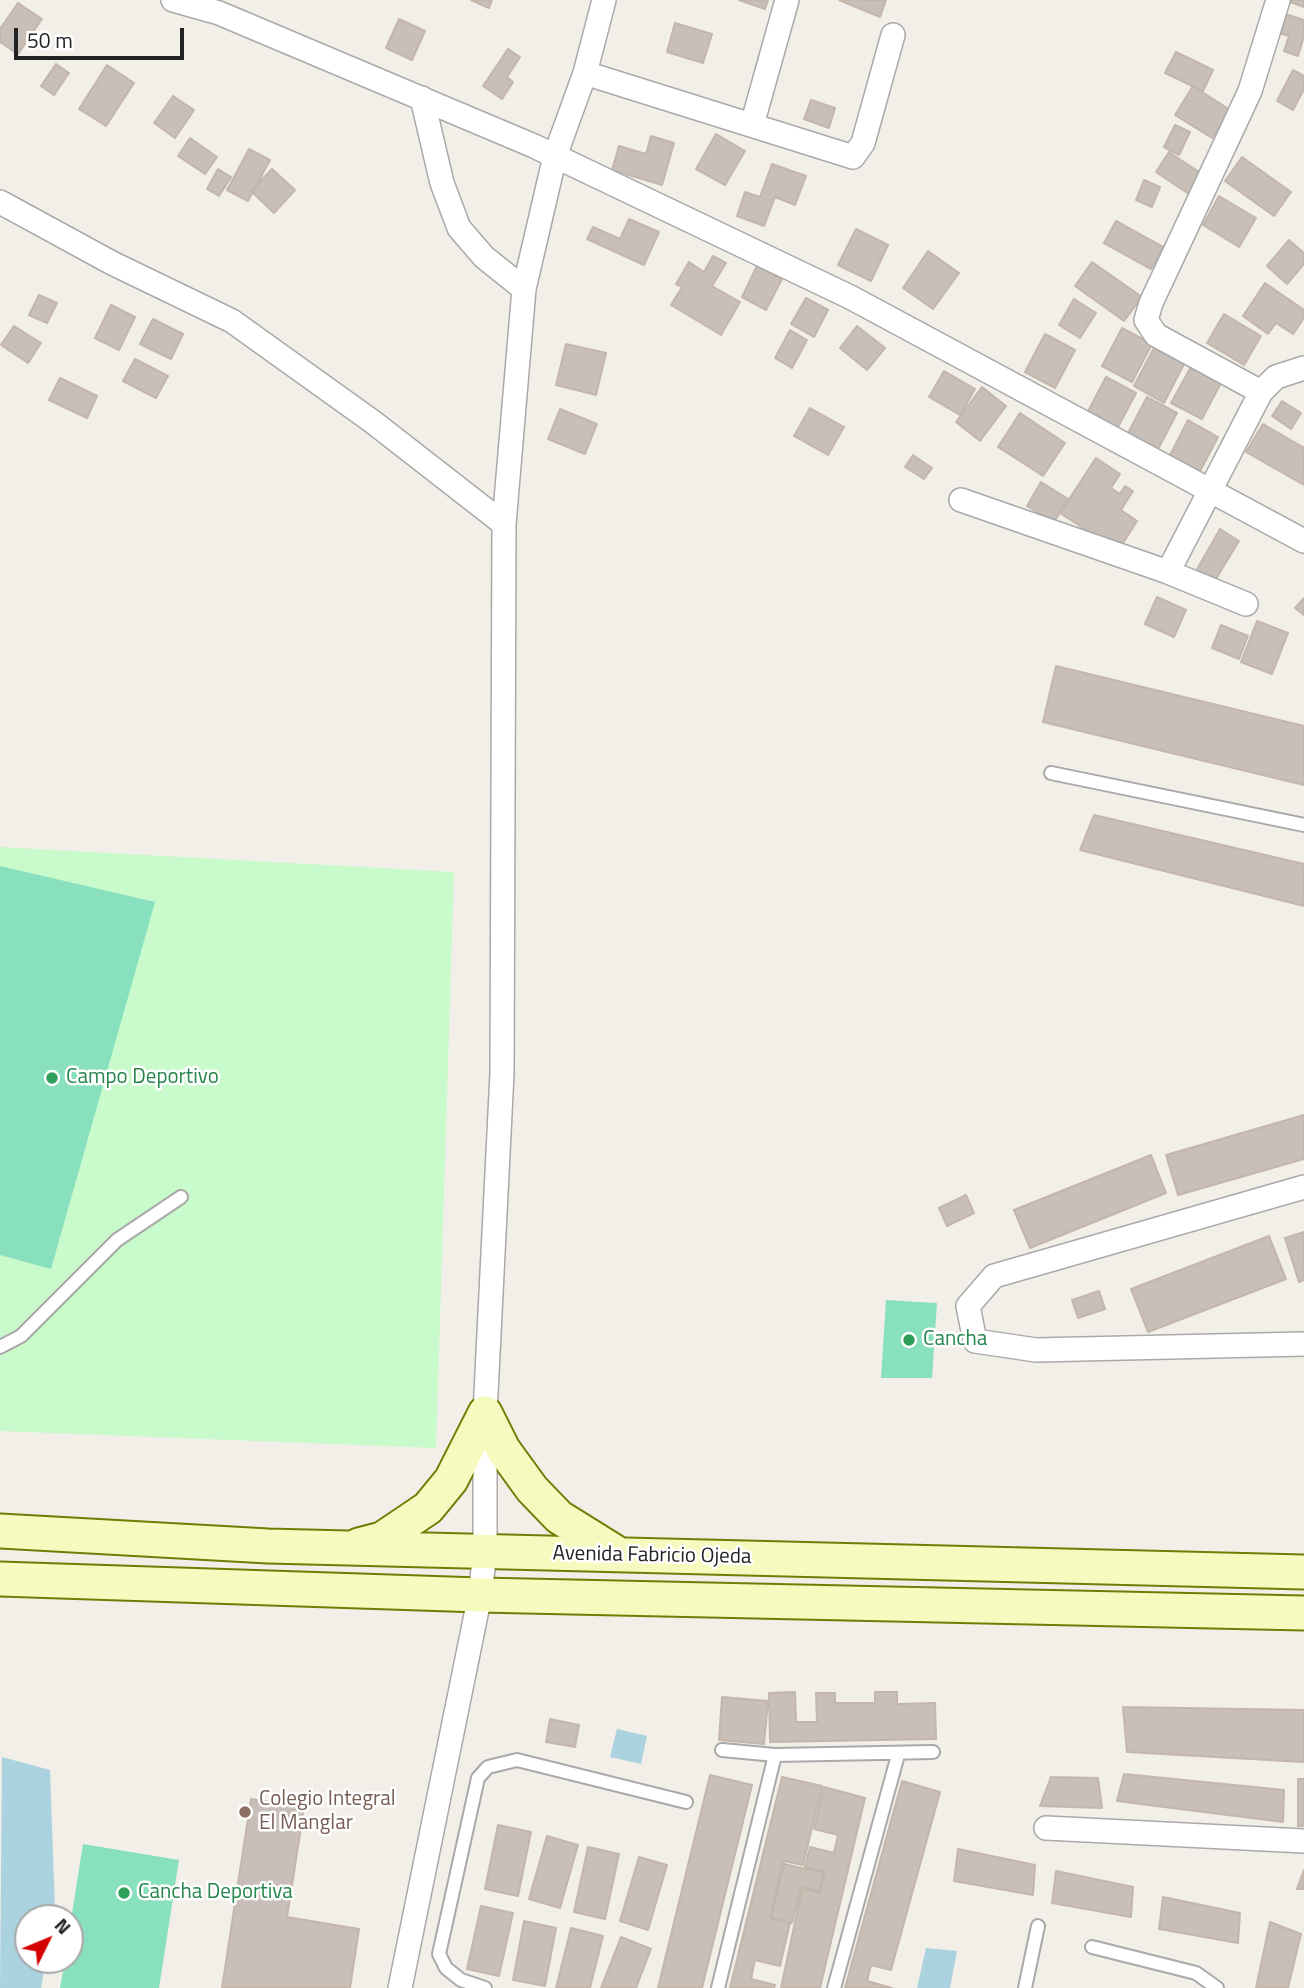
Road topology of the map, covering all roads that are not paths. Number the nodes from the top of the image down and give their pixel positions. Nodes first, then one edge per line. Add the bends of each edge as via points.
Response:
1 (173, 0) edge
2 (604, 0) edge
3 (787, 0) edge
4 (1278, 0) edge
5 (893, 34) dead end
6 (585, 73) junction
7 (422, 98) junction
8 (752, 125) junction
9 (555, 156) junction
10 (0, 202) edge
11 (524, 289) junction
12 (1304, 368) edge
13 (1261, 392) junction
14 (1210, 490) junction
15 (961, 499) dead end
16 (504, 524) junction
17 (1304, 541) edge
18 (1168, 572) junction
19 (1246, 604) dead end
20 (1051, 773) dead end
21 (1304, 825) edge
22 (1304, 1187) edge
23 (181, 1196) dead end
24 (1304, 1344) edge
25 (0, 1347) edge
26 (485, 1413) junction
27 (0, 1531) edge
28 (350, 1548) junction
29 (485, 1552) junction
30 (621, 1555) junction
31 (1304, 1572) edge
32 (0, 1579) edge
33 (480, 1595) junction
34 (1304, 1613) edge
35 (722, 1750) dead end
36 (933, 1752) dead end
37 (775, 1755) junction
38 (898, 1755) junction
39 (686, 1802) dead end
40 (1046, 1828) dead end
41 (1304, 1841) edge
42 (1038, 1926) dead end
43 (1092, 1947) dead end
44 (400, 1988) edge
45 (485, 1988) edge
46 (718, 1988) edge
47 (834, 1988) edge
48 (1025, 1988) edge
49 (1217, 1988) edge

1 - 7 street via 219,13
2 - 6 street
3 - 8 street
4 - 13 street via 1250,91 1146,320 1156,335
5 - 8 street via 863,143 853,157
6 - 8 street
6 - 9 street
7 - 9 street
7 - 11 street via 442,183 459,228 484,257
9 - 11 street
9 - 14 street via 850,297
10 - 16 street via 232,321
11 - 16 street
12 - 13 street via 1276,377
13 - 14 street
14 - 17 street
14 - 18 street
15 - 18 street
16 - 26 street via 502,1073
18 - 19 street
20 - 21 lane
22 - 24 street via 994,1276 968,1306 975,1341 1036,1350
23 - 25 lane via 117,1240 20,1336
26 - 28 street via 451,1480 428,1508 382,1539
26 - 29 street
26 - 30 street via 503,1450 532,1489 559,1517
27 - 28 street, Avenida Fabricio Ojeda
28 - 29 street, Avenida Fabricio Ojeda
29 - 30 street, Avenida Fabricio Ojeda
29 - 33 street
30 - 31 street, Avenida Fabricio Ojeda
32 - 33 street, Avenida Fabricio Ojeda
33 - 34 street, Avenida Fabricio Ojeda
33 - 44 street
35 - 37 lane
36 - 38 lane
37 - 38 lane
37 - 46 lane
38 - 47 lane
39 - 45 lane via 517,1760 488,1767 478,1778 439,1954 446,1968 461,1980
40 - 41 street
42 - 48 lane
43 - 49 lane via 1196,1973

